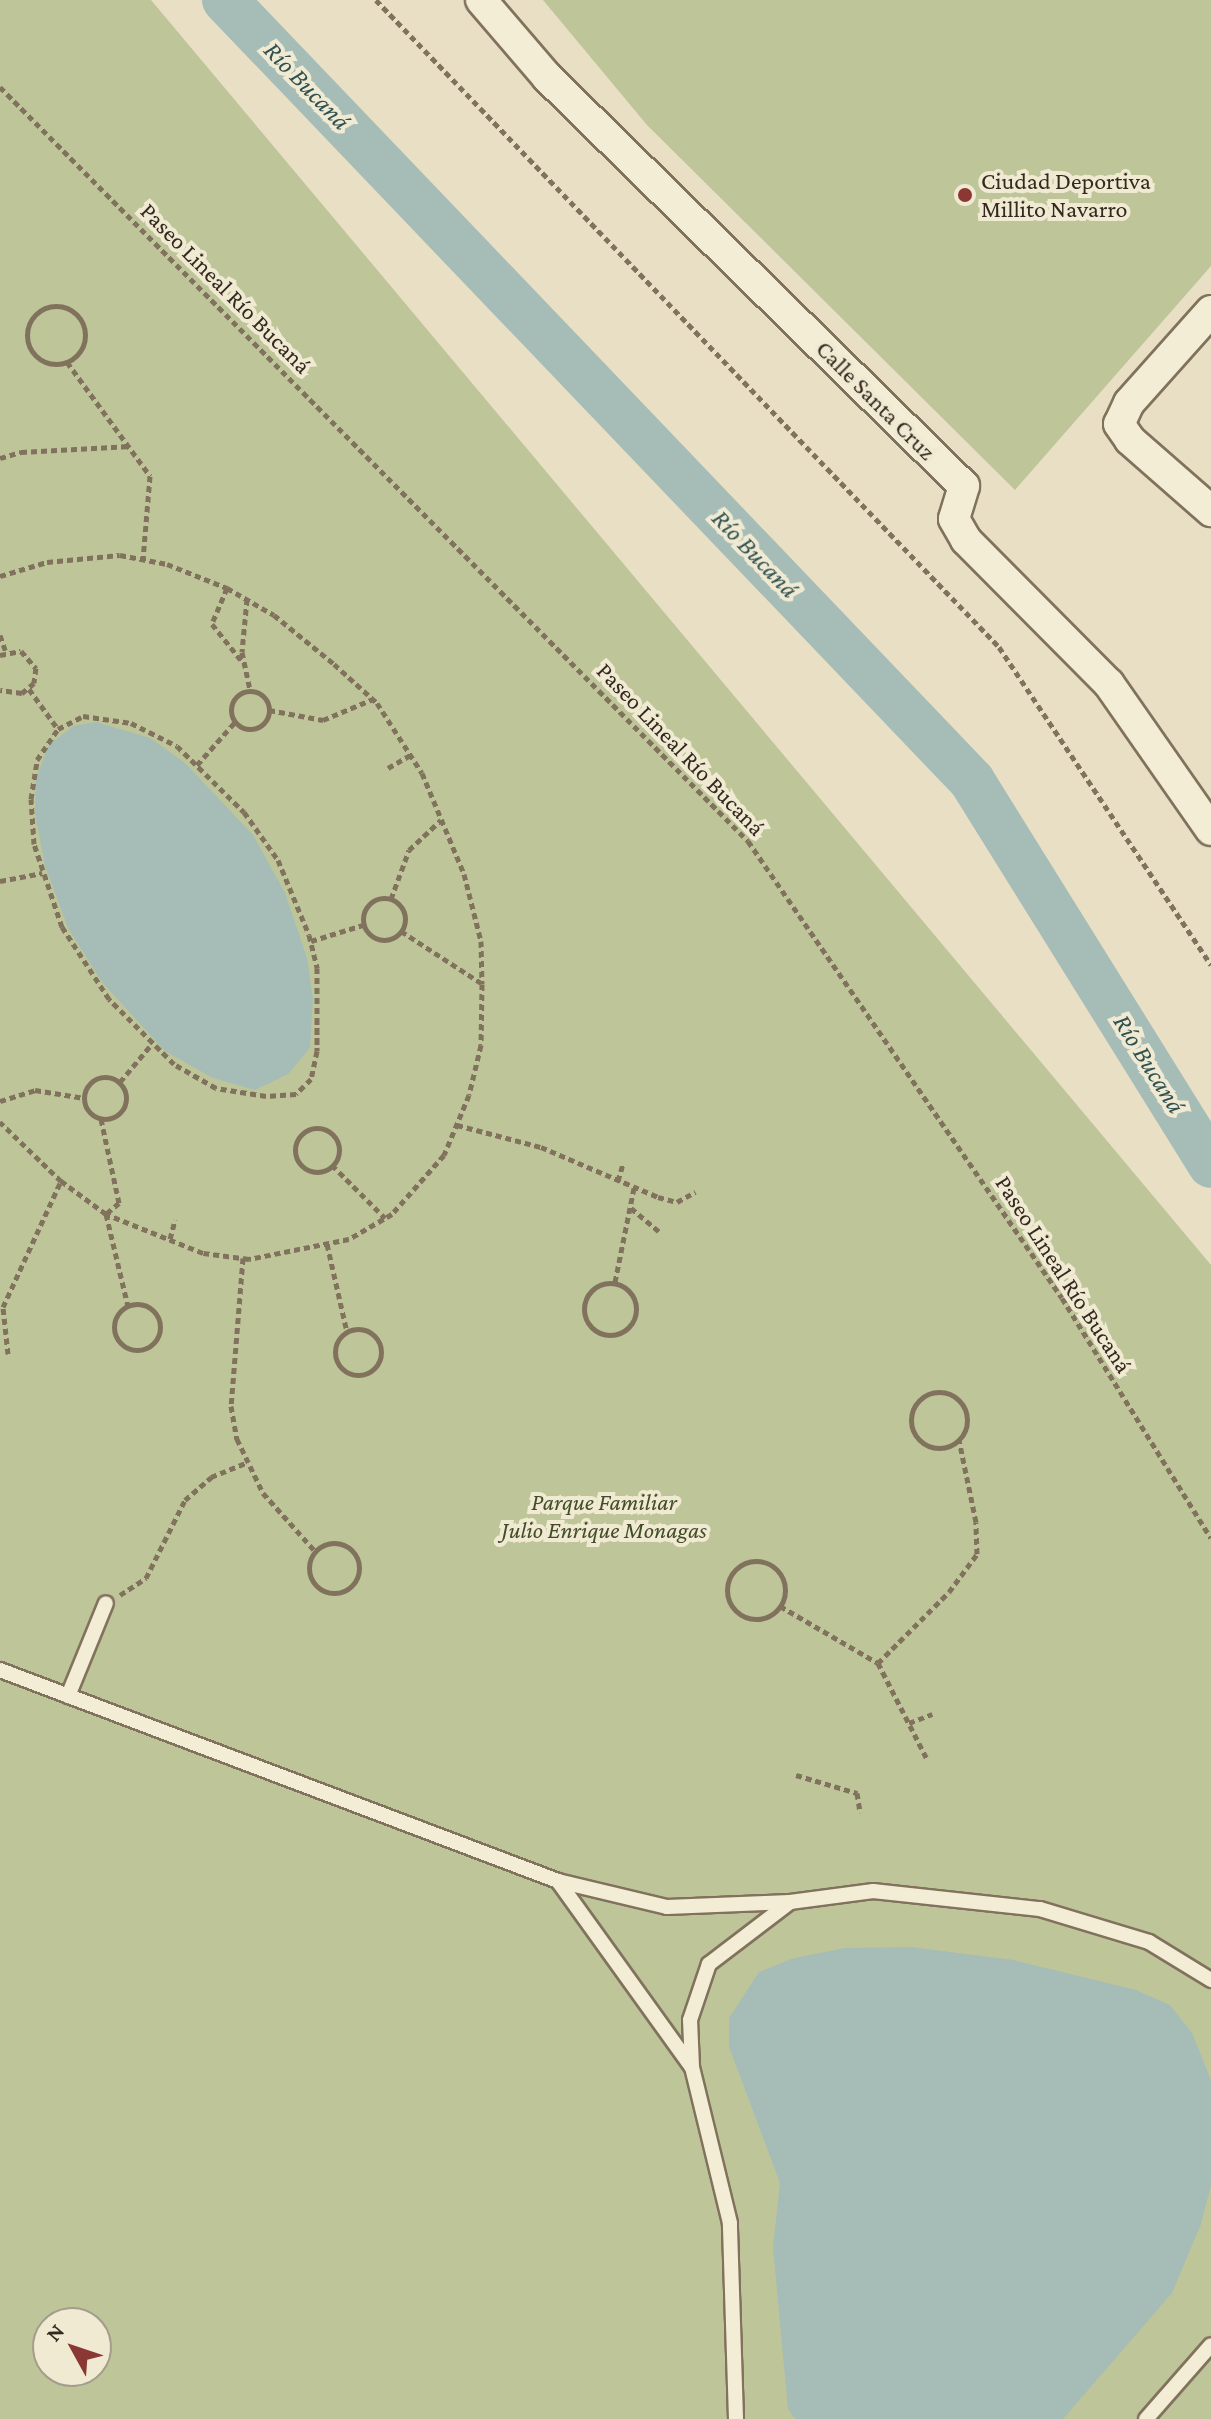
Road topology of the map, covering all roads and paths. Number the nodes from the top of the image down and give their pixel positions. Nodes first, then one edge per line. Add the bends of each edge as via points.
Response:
1 (376, 0) edge
2 (481, 0) edge
3 (0, 87) edge
4 (1211, 311) edge
5 (67, 362) junction
6 (132, 446) junction
7 (0, 458) edge
8 (1211, 511) edge
9 (143, 560) junction
10 (0, 576) edge
11 (227, 588) junction
12 (247, 599) junction
13 (0, 635) edge
14 (3, 653) edge
15 (245, 665) junction
16 (29, 689) junction
17 (0, 690) edge
18 (250, 690) junction
19 (373, 699) junction
20 (269, 710) junction
21 (235, 722) junction
22 (58, 729) junction
23 (412, 754) junction
24 (197, 765) junction
25 (388, 768) dead end
26 (441, 820) junction
27 (1211, 830) edge
28 (42, 873) junction
29 (0, 881) edge
30 (391, 899) junction
31 (363, 925) junction
32 (401, 931) junction
33 (311, 941) junction
34 (1211, 965) edge
35 (482, 984) junction
36 (151, 1045) junction
37 (120, 1082) junction
38 (84, 1098) junction
39 (0, 1101) edge
40 (101, 1119) junction
41 (0, 1122) edge
42 (457, 1125) junction
43 (623, 1164) dead end
44 (332, 1165) junction
45 (61, 1181) junction
46 (618, 1181) junction
47 (634, 1188) junction
48 (695, 1192) dead end
49 (631, 1208) junction
50 (106, 1214) junction
51 (385, 1218) junction
52 (175, 1220) dead end
53 (660, 1232) dead end
54 (170, 1239) junction
55 (327, 1244) junction
56 (243, 1258) junction
57 (615, 1282) junction
58 (128, 1306) junction
59 (2, 1307) edge
60 (347, 1332) junction
61 (8, 1354) dead end
62 (959, 1440) junction
63 (245, 1463) junction
64 (1211, 1538) edge
65 (316, 1552) junction
66 (106, 1603) joint
67 (780, 1606) junction
68 (878, 1663) junction
69 (0, 1670) edge
70 (68, 1696) junction
71 (932, 1714) dead end
72 (909, 1723) junction
73 (927, 1759) dead end
74 (796, 1775) dead end
75 (860, 1813) dead end
76 (558, 1881) junction
77 (790, 1902) junction
78 (1211, 1980) edge
79 (692, 2067) junction
80 (1211, 2345) edge
81 (736, 2419) edge
82 (1146, 2419) edge

1 - 34 path via 999,647
2 - 27 street, Calle Santa Cruz via 547,77 964,486 954,519 966,540 1109,684
3 - 64 path, Paseo Lineal Río Bucaná via 748,841 1062,1298
4 - 8 street via 1129,403 1119,424 1130,440
5 - 5 path via 84,341 82,323 69,309 51,306 29,323 27,343 47,363
5 - 6 path
6 - 7 path via 21,452
6 - 9 path via 150,476 152,495
9 - 10 path via 120,555 47,562
9 - 11 path
11 - 12 path
11 - 15 path via 212,624
12 - 15 path
12 - 19 path via 274,615
13 - 14 path
14 - 16 path via 21,651 33,661 36,676
15 - 18 path
16 - 17 path via 14,695
16 - 22 path
18 - 20 path via 264,696
18 - 21 path via 232,703
19 - 20 path via 323,720
19 - 23 path
20 - 21 path via 258,727
21 - 24 path
22 - 24 path via 83,716 131,723 157,732
22 - 28 path via 37,760 31,799
23 - 25 path
23 - 26 path
24 - 33 path via 244,812 278,860
26 - 30 path via 409,850
26 - 35 path via 464,874 481,941
28 - 29 path
28 - 36 path via 79,956
30 - 31 path via 371,902
30 - 32 path via 404,914
31 - 32 path via 380,941
31 - 33 path
32 - 35 path
33 - 36 path via 317,968 317,1051 311,1079 296,1094 266,1096 216,1088
35 - 42 path via 481,1045
36 - 37 path
37 - 38 path via 94,1080
37 - 40 path via 126,1094 124,1108
38 - 39 path via 35,1090
38 - 40 path via 89,1112
40 - 50 path via 115,1165 119,1203
41 - 45 path
42 - 46 path via 541,1147
42 - 51 path via 444,1155
43 - 46 path
44 - 44 path via 338,1153 332,1134 313,1128 300,1135 295,1149 300,1163 312,1171
44 - 51 path
45 - 50 path
45 - 59 path
46 - 47 path
47 - 48 path via 677,1202
47 - 49 path
49 - 53 path
49 - 57 path
50 - 54 path
50 - 58 path
51 - 55 path via 349,1239
52 - 54 path
54 - 56 path via 203,1253
55 - 56 path
55 - 60 path
56 - 63 path via 231,1406
57 - 57 path via 599,1285 584,1306 587,1323 601,1334 619,1334 636,1315 635,1298
58 - 58 path via 115,1323 116,1337 134,1350 148,1347 161,1328 156,1313 143,1304
59 - 61 path
60 - 60 path via 337,1343 338,1363 356,1375 370,1372 381,1352 376,1337 362,1329
62 - 62 path via 967,1424 964,1406 941,1392 924,1397 911,1421 918,1438 943,1448
62 - 68 path via 976,1522 977,1554 949,1592
63 - 65 path via 293,1531
63 - 66 path via 211,1477 185,1500 146,1578
65 - 65 path via 309,1569 314,1584 335,1593 350,1587 358,1564 350,1549 334,1543
66 - 70 lane
67 - 67 path via 785,1588 770,1565 752,1561 729,1577 730,1606 745,1618 765,1618
67 - 68 path
68 - 72 path
69 - 70 lane
70 - 76 lane
71 - 72 path
72 - 73 path
74 - 75 path via 857,1793
76 - 77 lane via 667,1907
76 - 79 lane
77 - 78 lane via 873,1891 1040,1909 1149,1942
77 - 79 lane via 709,1964 690,2020
79 - 81 lane via 730,2223
80 - 82 lane

